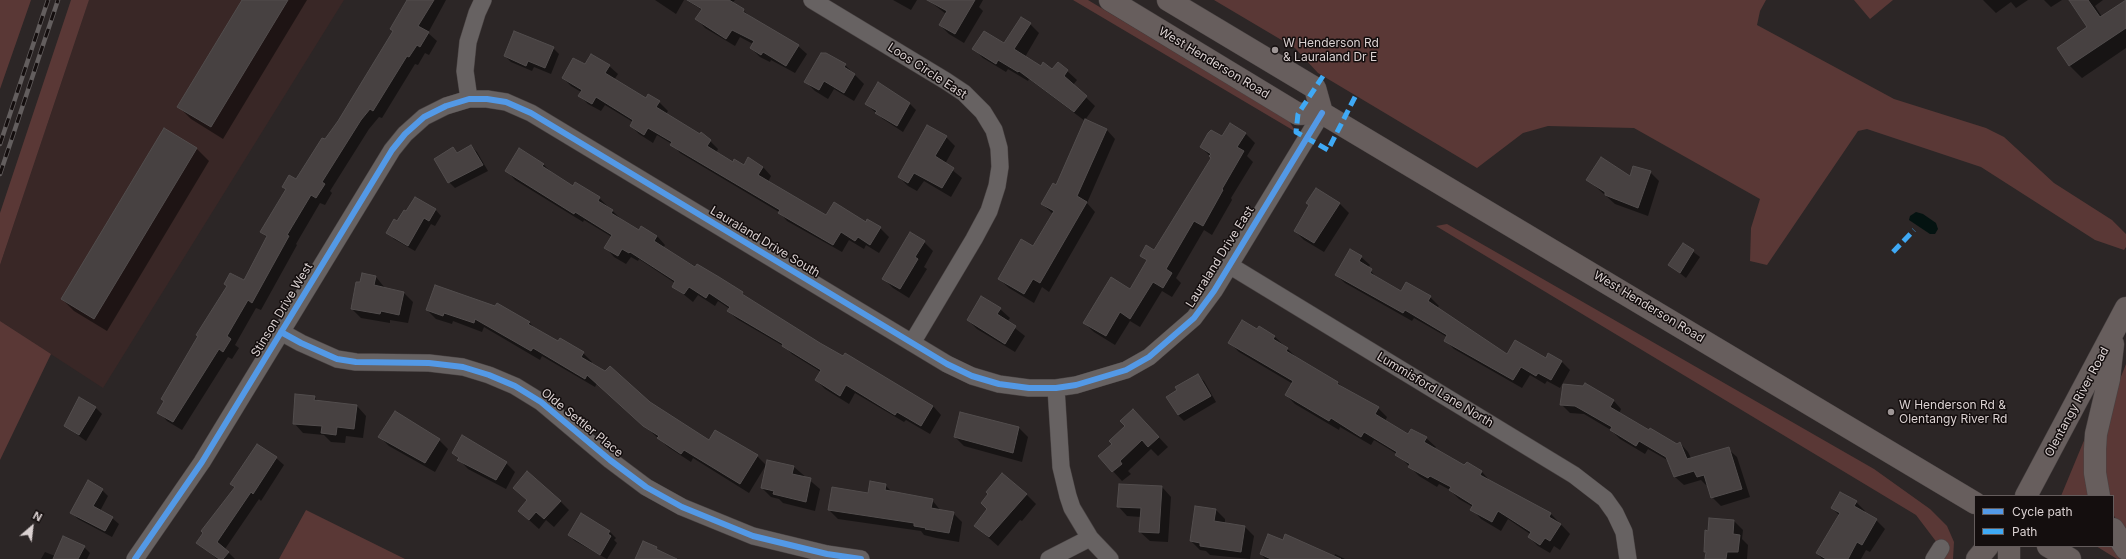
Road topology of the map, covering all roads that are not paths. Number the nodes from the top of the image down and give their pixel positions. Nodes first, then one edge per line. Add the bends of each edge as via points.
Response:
1 (483, 0) edge
2 (812, 0) edge
3 (1110, 0) edge
4 (1168, 0) edge
5 (469, 100) junction
6 (1322, 112) junction
7 (1229, 265) junction
8 (2126, 308) edge
9 (2116, 328) junction
10 (282, 332) junction
11 (912, 343) junction
12 (1056, 388) junction
13 (2027, 495) edge
14 (2099, 495) edge
15 (1974, 502) edge
16 (2114, 531) edge
17 (1090, 538) junction
18 (1987, 547) edge
19 (2009, 547) edge
20 (2050, 547) edge
21 (2126, 549) edge
22 (135, 559) edge
23 (861, 559) edge
24 (1049, 559) edge
25 (1110, 559) edge
26 (1628, 559) edge
27 (1977, 559) edge
28 (2009, 559) edge
29 (2070, 559) edge

1 - 5 street via 476,12 468,42 465,71
2 - 11 street, Loos Circle East via 964,93 983,112 994,130 999,148 1000,167 997,186 988,211
3 - 6 main road, West Henderson Road via 1298,114
4 - 6 main road via 1315,88
5 - 10 street, Stinson Drive West via 446,106 424,117 396,145
5 - 11 street, Lauraland Drive South via 506,102 531,113
6 - 7 street, Lauraland Drive East
6 - 15 main road, West Henderson Road
7 - 12 street, Lauraland Drive East via 1194,318 1149,358 1102,379
7 - 26 street, Lummisford Lane North via 1574,475 1605,498 1616,513 1624,532
8 - 9 main road, Olentangy River Road
9 - 13 main road, Olentangy River Road
9 - 14 main road via 2109,379 2096,434 2094,462
10 - 22 street, Stinson Drive West via 202,462
10 - 23 street, Olde Settler Place via 337,359 356,362 429,363 463,367 490,375 541,402 616,465 646,487 682,507 753,536 827,554
11 - 12 street, Lauraland Drive South via 972,376 999,384
12 - 17 street via 1064,482 1072,508
16 - 21 main road
17 - 24 street
17 - 25 street
18 - 27 main road
19 - 28 main road
20 - 29 main road

